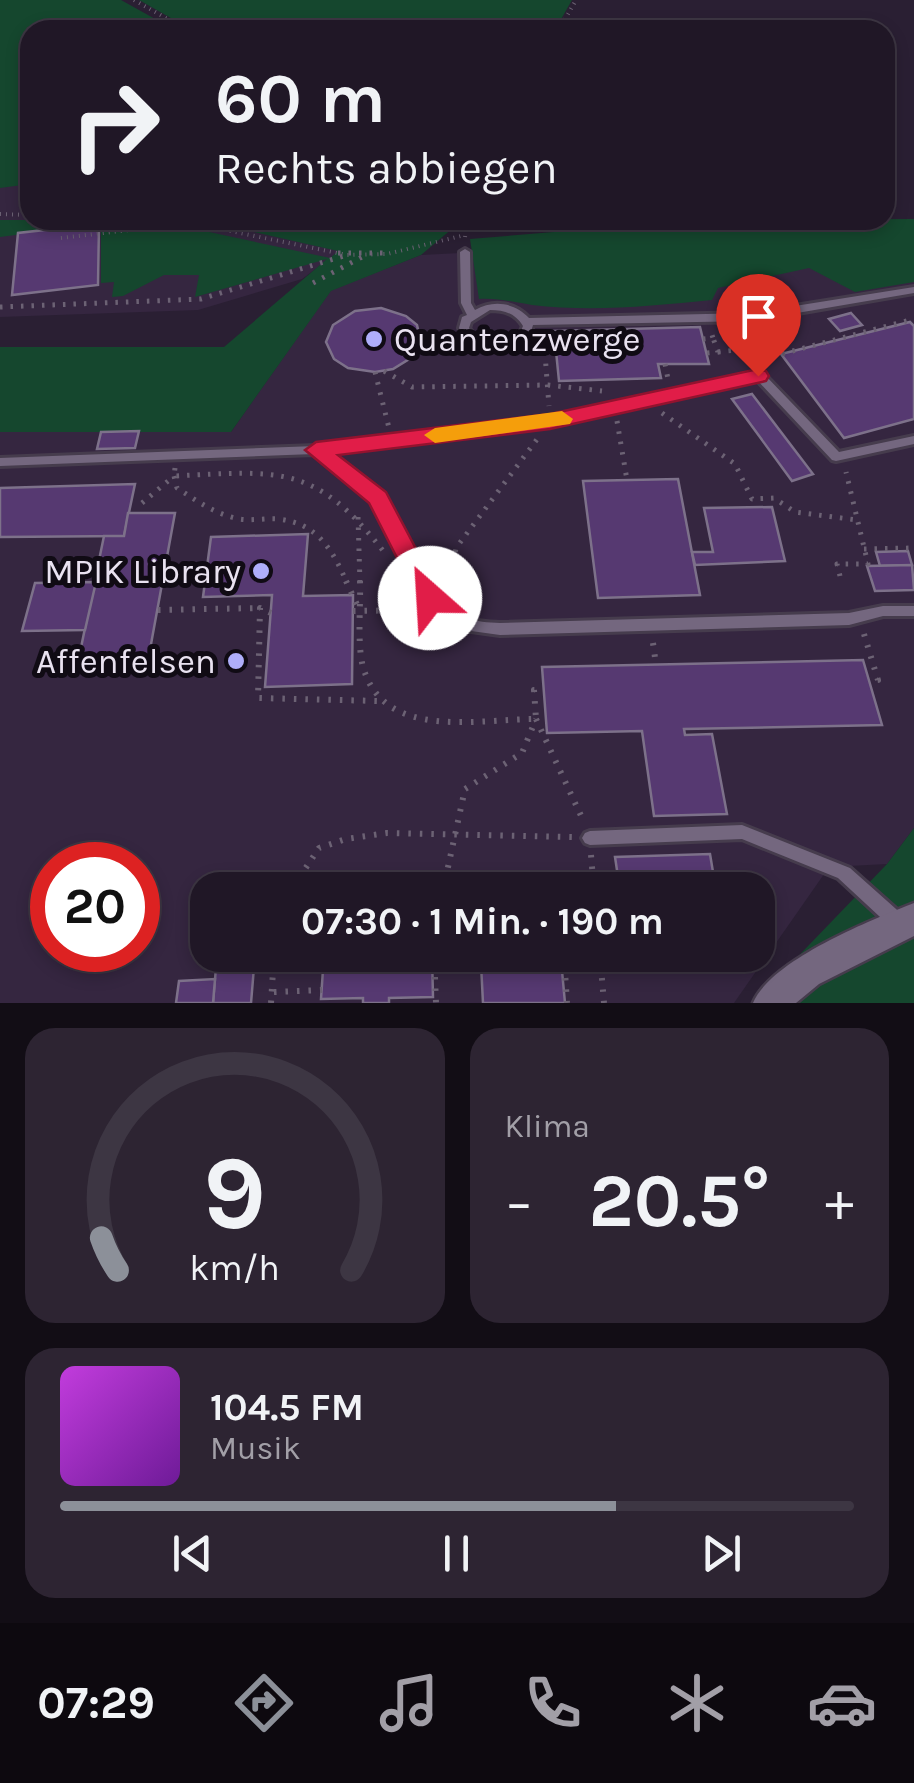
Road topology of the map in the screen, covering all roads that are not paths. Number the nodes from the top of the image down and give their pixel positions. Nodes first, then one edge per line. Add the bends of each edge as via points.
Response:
1 (465, 252) dead end
2 (914, 290) edge
3 (472, 314) junction
4 (526, 322) junction
5 (914, 440) edge
6 (316, 450) junction
7 (0, 462) edge
8 (914, 611) edge
9 (590, 838) road end
10 (907, 922) edge
11 (770, 1003) edge

1 - 3 lane
2 - 4 lane via 751,317
3 - 4 lane via 500,307
3 - 4 lane via 464,328 480,346 505,348 524,338
5 - 6 lane via 836,458 758,376 550,421
6 - 7 lane
6 - 8 lane via 378,498 430,598 467,626
9 - 10 lane via 742,832 844,873
10 - 11 street via 807,972

